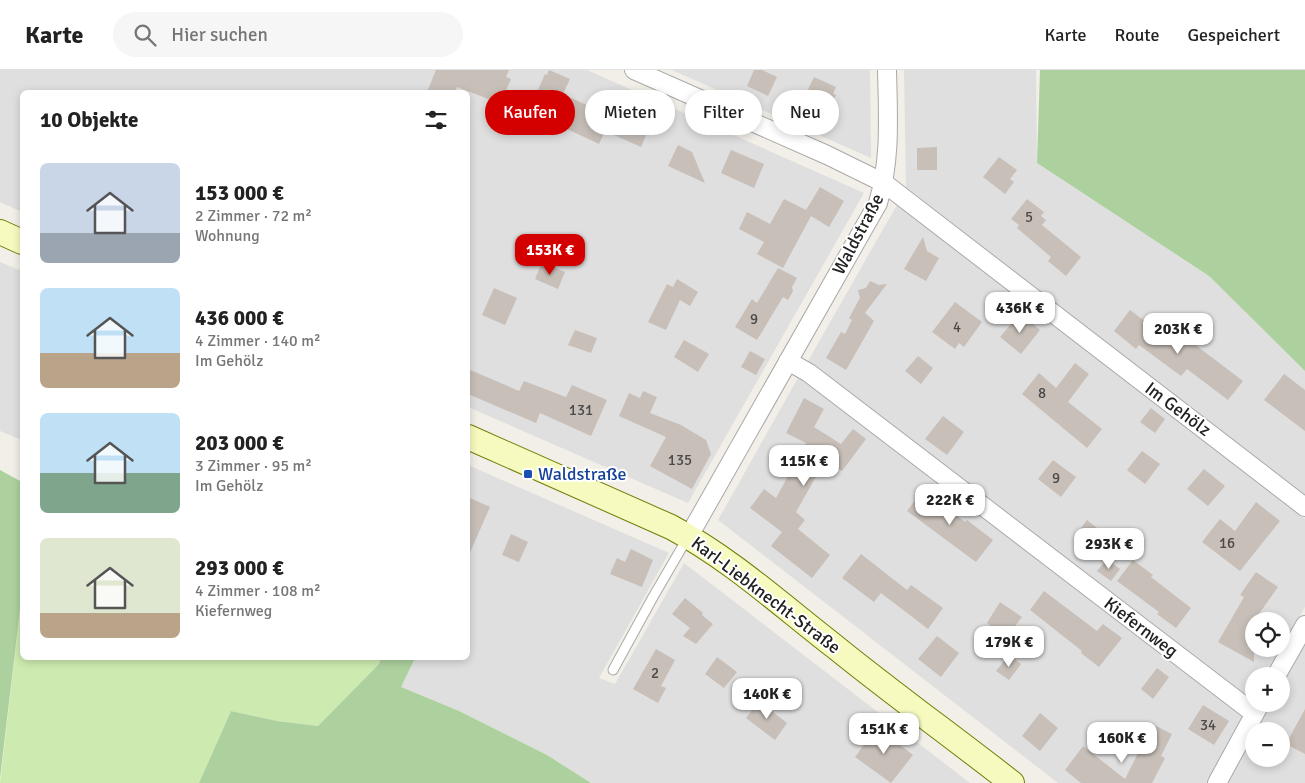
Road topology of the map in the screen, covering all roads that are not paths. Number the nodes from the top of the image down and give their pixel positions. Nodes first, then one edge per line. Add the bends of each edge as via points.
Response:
1 (634, 70) edge
2 (887, 70) edge
3 (884, 183) junction
4 (0, 232) edge
5 (20, 241) edge
6 (788, 361) junction
7 (470, 438) edge
8 (1305, 507) edge
9 (689, 536) junction
10 (1305, 625) edge
11 (1281, 667) edge
12 (614, 670) dead end
13 (1245, 706) edge
14 (1256, 712) edge
15 (1012, 783) edge
16 (1217, 783) edge

1 - 3 street, Im Gehölz
2 - 3 street, Waldstraße
3 - 6 street, Waldstraße via 878,203
3 - 8 street, Im Gehölz
4 - 5 street
6 - 9 street, Waldstraße
6 - 13 street, Kiefernweg via 809,373
7 - 9 street, Karl-Liebknecht-Straße
9 - 12 lane, Waldstraße
9 - 15 street, Karl-Liebknecht-Straße via 735,568
10 - 11 street
14 - 16 street

